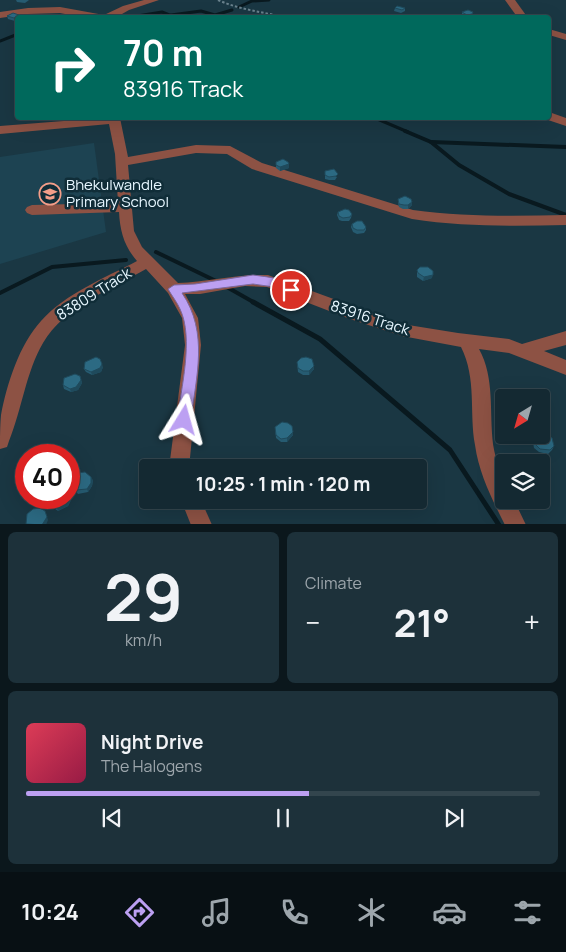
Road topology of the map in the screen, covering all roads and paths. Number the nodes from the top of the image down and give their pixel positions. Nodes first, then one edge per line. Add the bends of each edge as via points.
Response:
1 (154, 0) edge
2 (218, 0) edge
3 (510, 0) edge
4 (125, 4) edge
5 (0, 15) edge
6 (88, 15) edge
7 (109, 15) edge
8 (276, 15) edge
9 (521, 15) edge
10 (551, 33) edge
11 (566, 37) edge
12 (551, 117) edge
13 (96, 120) edge
14 (115, 120) edge
15 (566, 122) edge
16 (0, 130) edge
17 (122, 162) junction
18 (124, 206) junction
19 (32, 210) dead end
20 (566, 220) edge
21 (147, 262) junction
22 (174, 289) junction
23 (566, 338) edge
24 (466, 341) junction
25 (523, 350) junction
26 (566, 368) edge
27 (0, 441) edge
28 (180, 459) edge
29 (195, 509) edge
30 (202, 524) edge
31 (516, 524) edge

1 - 4 street
2 - 8 path via 235,8
3 - 9 street
4 - 7 street
5 - 6 street via 60,10
10 - 11 street
12 - 15 street
13 - 16 street
14 - 17 street
17 - 18 street
17 - 20 street via 196,149 222,149 237,153 257,166 412,214 467,220
18 - 19 street
18 - 21 street via 127,231 136,250
21 - 22 street
21 - 27 street, 83809 Track via 76,302 49,323 32,348
22 - 24 street, 83916 Track via 244,280 268,281 386,325
22 - 28 street via 190,318 192,344
23 - 25 street
24 - 25 street, 83916 Track
24 - 31 street via 481,382 484,445 494,483
25 - 26 street, 83916 Track
29 - 30 street

